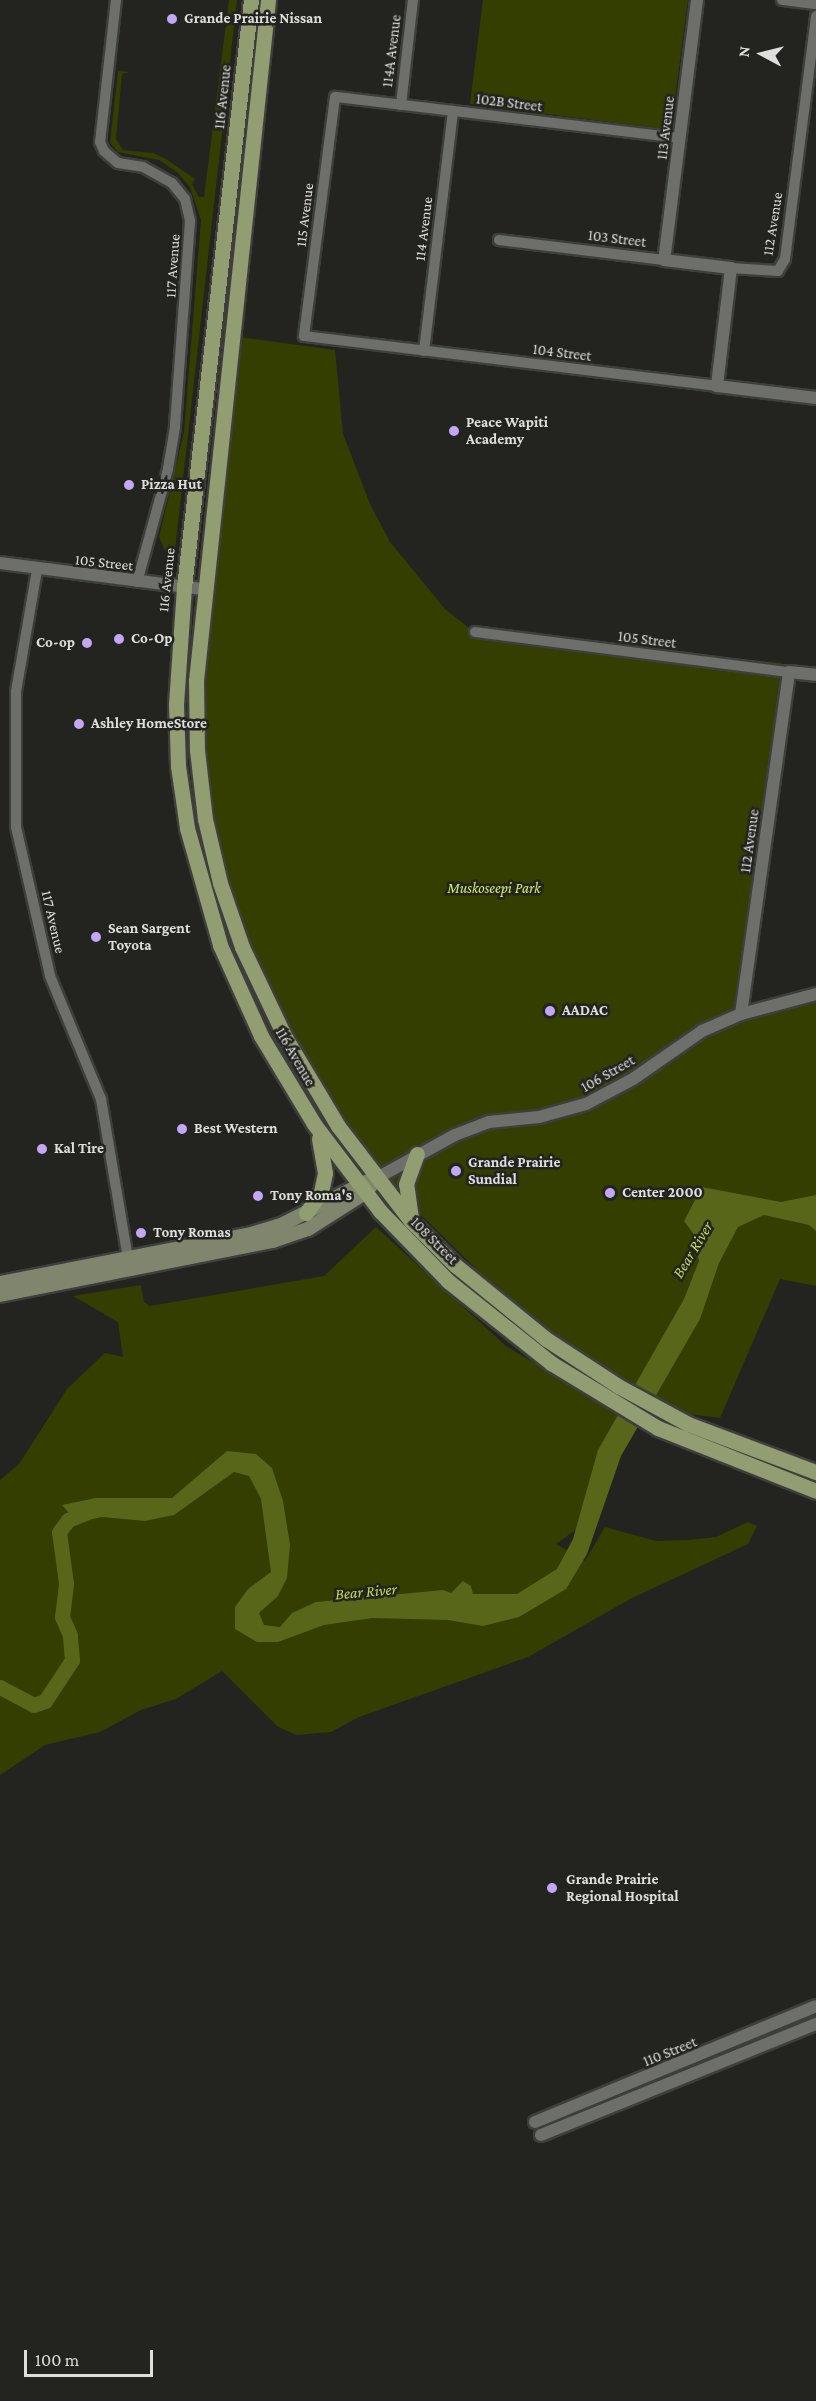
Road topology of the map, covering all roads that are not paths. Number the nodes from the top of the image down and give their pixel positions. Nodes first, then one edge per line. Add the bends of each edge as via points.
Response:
1 (116, 0) edge
2 (251, 0) edge
3 (268, 0) edge
4 (413, 0) edge
5 (697, 0) edge
6 (782, 0) edge
7 (816, 4) edge
8 (816, 16) edge
9 (335, 97) joint
10 (401, 105) junction
11 (453, 111) junction
12 (680, 138) junction
13 (499, 240) dead end
14 (664, 260) junction
15 (731, 268) junction
16 (304, 336) joint
17 (424, 351) junction
18 (717, 386) junction
19 (816, 398) edge
20 (0, 563) edge
21 (38, 570) junction
22 (137, 582) junction
23 (184, 587) junction
24 (204, 589) junction
25 (475, 632) dead end
26 (789, 672) junction
27 (816, 675) edge
28 (816, 994) edge
29 (741, 1014) junction
30 (314, 1125) junction
31 (417, 1154) junction
32 (377, 1178) junction
33 (361, 1189) junction
34 (306, 1213) junction
35 (411, 1221) junction
36 (129, 1265) junction
37 (0, 1282) edge
38 (0, 1295) edge
39 (816, 1472) edge
40 (816, 1491) edge
41 (816, 2007) edge
42 (816, 2024) edge
43 (535, 2122) dead end
44 (541, 2135) dead end

1 - 22 street, 117 Avenue via 100,142 118,163 143,167 172,183 185,200 190,233 176,427
2 - 23 main road, 116 Avenue
3 - 24 main road, 116 Avenue
4 - 10 street, 114A Avenue
5 - 12 street, 113 Avenue
6 - 7 street
8 - 15 street, 112 Avenue via 785,259 778,271
9 - 10 street, 102B Street
9 - 16 street, 115 Avenue
10 - 11 street, 102B Street
11 - 12 street, 102B Street
11 - 17 street, 114 Avenue
12 - 14 street, 113 Avenue
13 - 14 street, 103 Street
14 - 15 street, 103 Street
15 - 18 street
16 - 17 street, 104 Street
17 - 18 street, 104 Street
18 - 19 street, 104 Street
20 - 21 street, 105 Street
21 - 22 street, 105 Street
21 - 36 street, 117 Avenue via 16,692 16,827 50,976 100,1099
22 - 23 street, 105 Street
23 - 24 street, 105 Street
23 - 30 main road, 116 Avenue via 176,732 193,858 209,915 240,993
24 - 32 main road, 116 Avenue via 196,681 197,750 205,819 220,883 242,947 285,1038 320,1098
25 - 26 street, 105 Street
26 - 27 street, 105 Street
26 - 29 street, 112 Avenue
28 - 29 street, 106 Street
29 - 31 street, 106 Street via 702,1031 633,1079 586,1104 539,1117 489,1122
30 - 33 main road, 116 Avenue
30 - 34 main road via 325,1173 321,1192
31 - 32 street, 106 Street
31 - 35 main road via 406,1184
32 - 33 main road
32 - 35 main road, 108 Street
33 - 34 main road
33 - 36 main road via 308,1229 273,1241
33 - 40 main road, 108 Street via 412,1247 471,1302 551,1364 658,1428
34 - 36 main road via 248,1235
35 - 39 main road, 108 Street via 495,1300 618,1386 667,1413 749,1449
36 - 37 main road
36 - 38 main road
41 - 43 street, 110 Street
42 - 44 street, 110 Street

